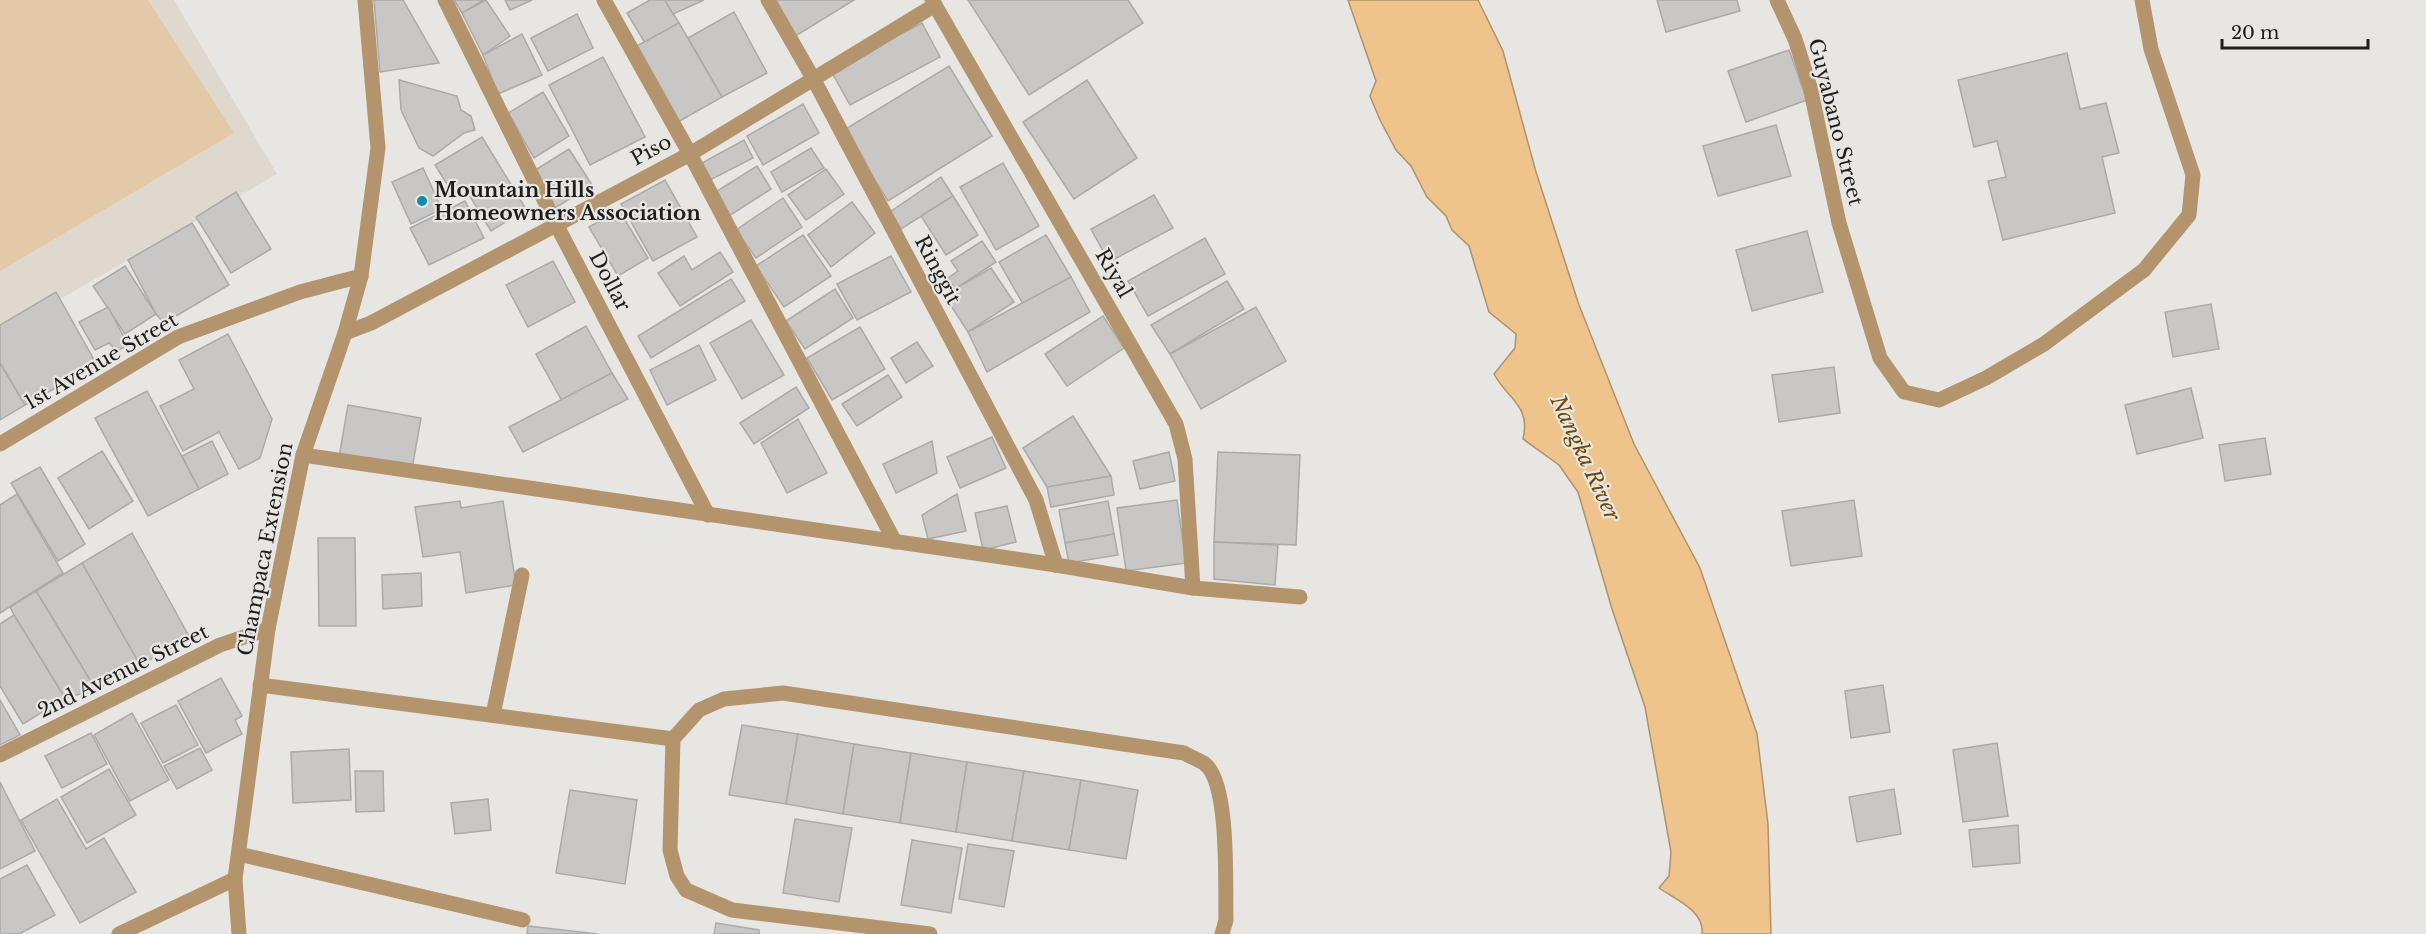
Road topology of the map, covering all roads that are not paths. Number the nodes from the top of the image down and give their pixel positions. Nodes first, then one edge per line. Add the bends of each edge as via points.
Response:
1 (365, 0) edge
2 (445, 0) edge
3 (604, 0) edge
4 (768, 0) edge
5 (1776, 0) edge
6 (2142, 0) edge
7 (934, 3) edge
8 (814, 80) junction
9 (690, 154) junction
10 (556, 224) junction
11 (362, 276) junction
12 (345, 333) junction
13 (0, 444) edge
14 (303, 455) junction
15 (708, 515) junction
16 (895, 542) junction
17 (1056, 565) junction
18 (522, 575) dead end
19 (1193, 588) junction
20 (1300, 597) dead end
21 (268, 629) junction
22 (260, 685) junction
23 (493, 715) junction
24 (673, 739) junction
25 (0, 755) edge
26 (239, 854) junction
27 (235, 879) junction
28 (522, 920) dead end
29 (119, 934) edge
30 (240, 934) edge
31 (930, 934) edge
32 (1222, 934) edge

1 - 11 street, Champaca Extension via 378,148
2 - 10 street, Dollar
3 - 9 street
4 - 8 street, Ringgit
5 - 6 street, Guyabano Street via 1795,39 1810,87 1839,222 1880,358 1904,392 1939,400 1986,378 2071,324 2144,270 2189,215 2193,175 2151,49
7 - 8 street, Piso
7 - 19 street, Riyal via 1176,424 1185,459
8 - 9 street, Piso
8 - 17 street, Ringgit via 1036,500
9 - 10 street, Piso
9 - 16 street
10 - 12 street, Piso
10 - 15 street, Dollar
11 - 12 street, Champaca Extension
11 - 13 street, 1st Avenue Street via 300,292 178,337
12 - 14 street, Champaca Extension
14 - 15 street
14 - 21 street, Champaca Extension
15 - 16 street
16 - 17 street
17 - 19 street
18 - 23 street
19 - 20 street
21 - 22 street, Champaca Extension
21 - 25 street, 2nd Avenue Street via 220,645
22 - 23 street
22 - 26 street, Champaca Extension
23 - 24 street
24 - 31 street via 670,850 677,876 686,890 732,910
24 - 32 street via 699,710 724,699 783,693 1184,753 1206,765 1218,784 1226,920
26 - 27 street, Champaca Extension
26 - 28 street
27 - 29 street
27 - 30 street, Champaca Extension

